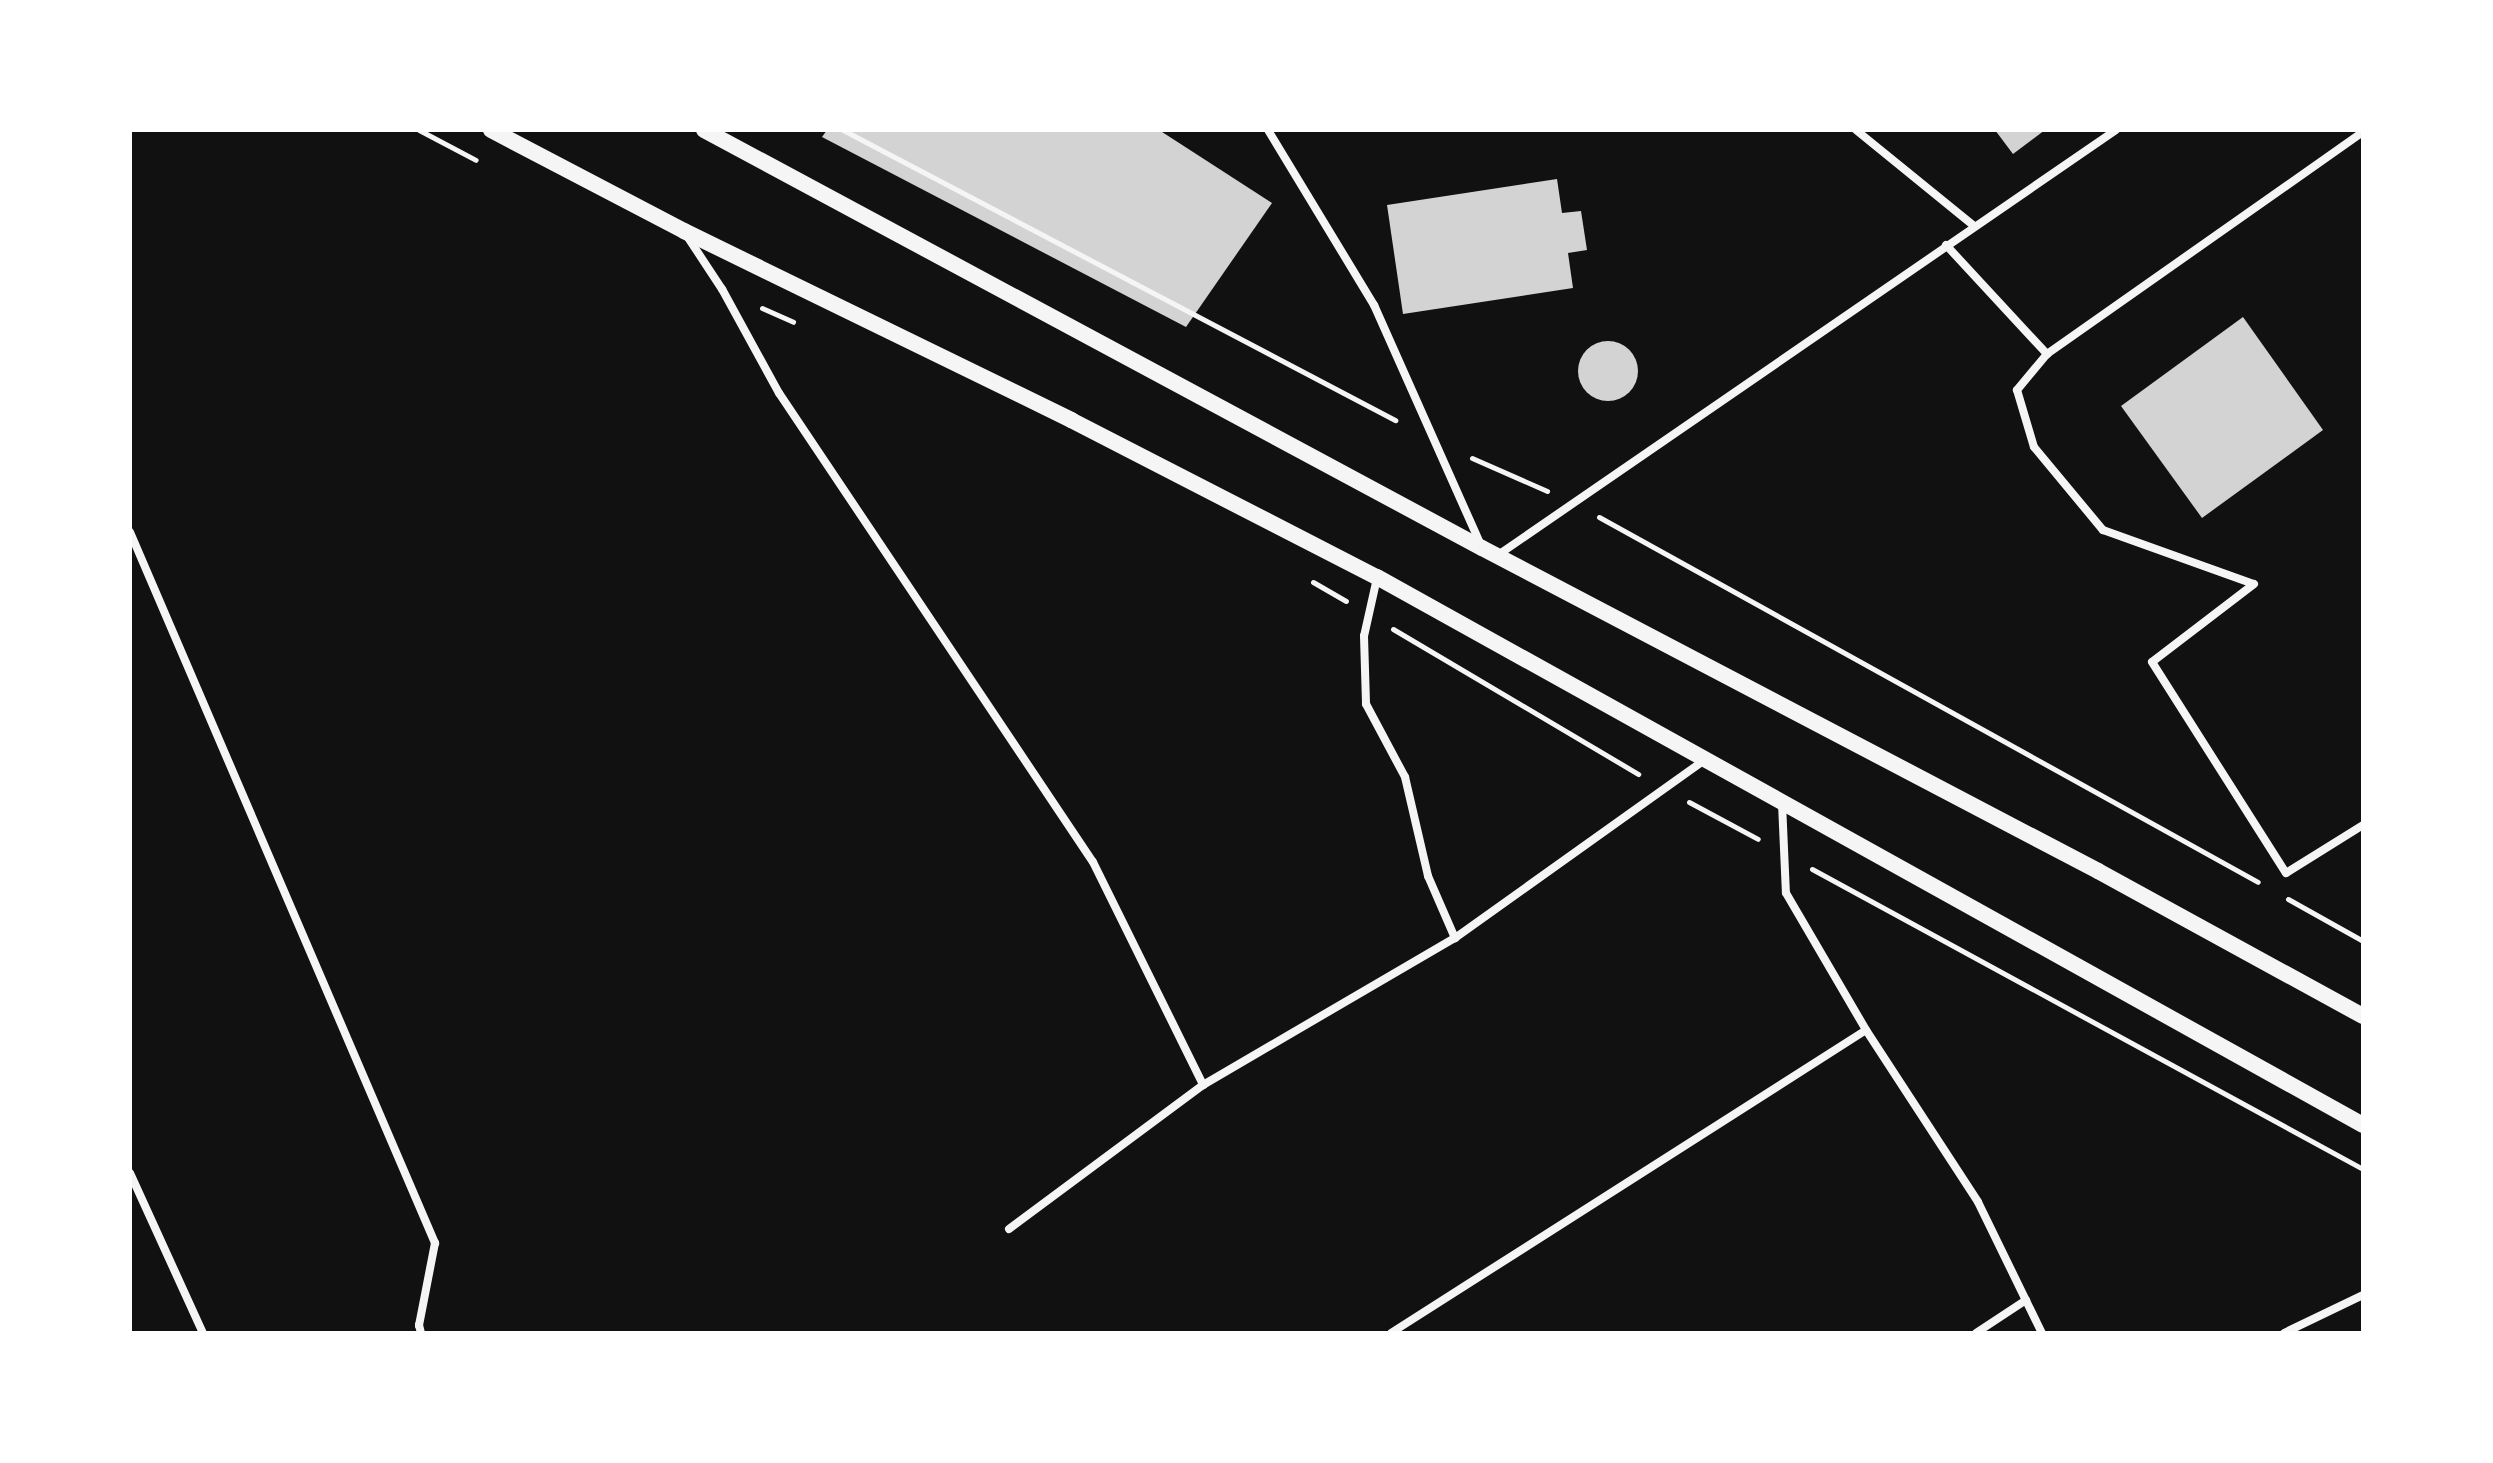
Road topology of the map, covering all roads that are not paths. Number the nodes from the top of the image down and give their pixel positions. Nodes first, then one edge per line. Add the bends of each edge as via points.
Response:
1 (491, 130) edge
2 (704, 130) edge
3 (1268, 130) edge
4 (1856, 130) edge
5 (2116, 130) edge
6 (2363, 132) edge
7 (1974, 226) junction
8 (684, 231) junction
9 (1946, 245) junction
10 (2047, 354) junction
11 (130, 532) edge
12 (1489, 552) junction
13 (1377, 577) junction
14 (1705, 760) junction
15 (1782, 803) junction
16 (2363, 825) edge
17 (1455, 938) junction
18 (2363, 1016) edge
19 (1866, 1030) junction
20 (1203, 1085) junction
21 (2363, 1125) edge
22 (130, 1173) edge
23 (1009, 1229) dead end
24 (2363, 1295) edge
25 (2026, 1300) junction
26 (203, 1333) edge
27 (421, 1333) edge
28 (1391, 1333) edge
29 (1976, 1333) edge
30 (2042, 1333) edge
31 (2284, 1333) edge

1 - 8 main road
2 - 12 main road
3 - 12 street via 1374,305 1432,440
4 - 7 street
5 - 7 street
6 - 10 street
7 - 9 street
8 - 13 main road
8 - 20 street via 779,393 1093,862
9 - 10 street
9 - 12 street via 1574,503
10 - 16 street via 2017,390 2034,447 2103,530 2254,584 2152,662 2286,873
11 - 27 street via 435,1243
12 - 18 main road
13 - 14 main road
13 - 17 street via 1364,636 1366,704 1405,777 1428,876
14 - 15 main road
14 - 17 street
15 - 19 street via 1786,893
15 - 21 main road
17 - 20 street
19 - 25 street via 1978,1202
19 - 28 street
20 - 23 street
22 - 26 street
24 - 31 street
25 - 29 street
25 - 30 street

